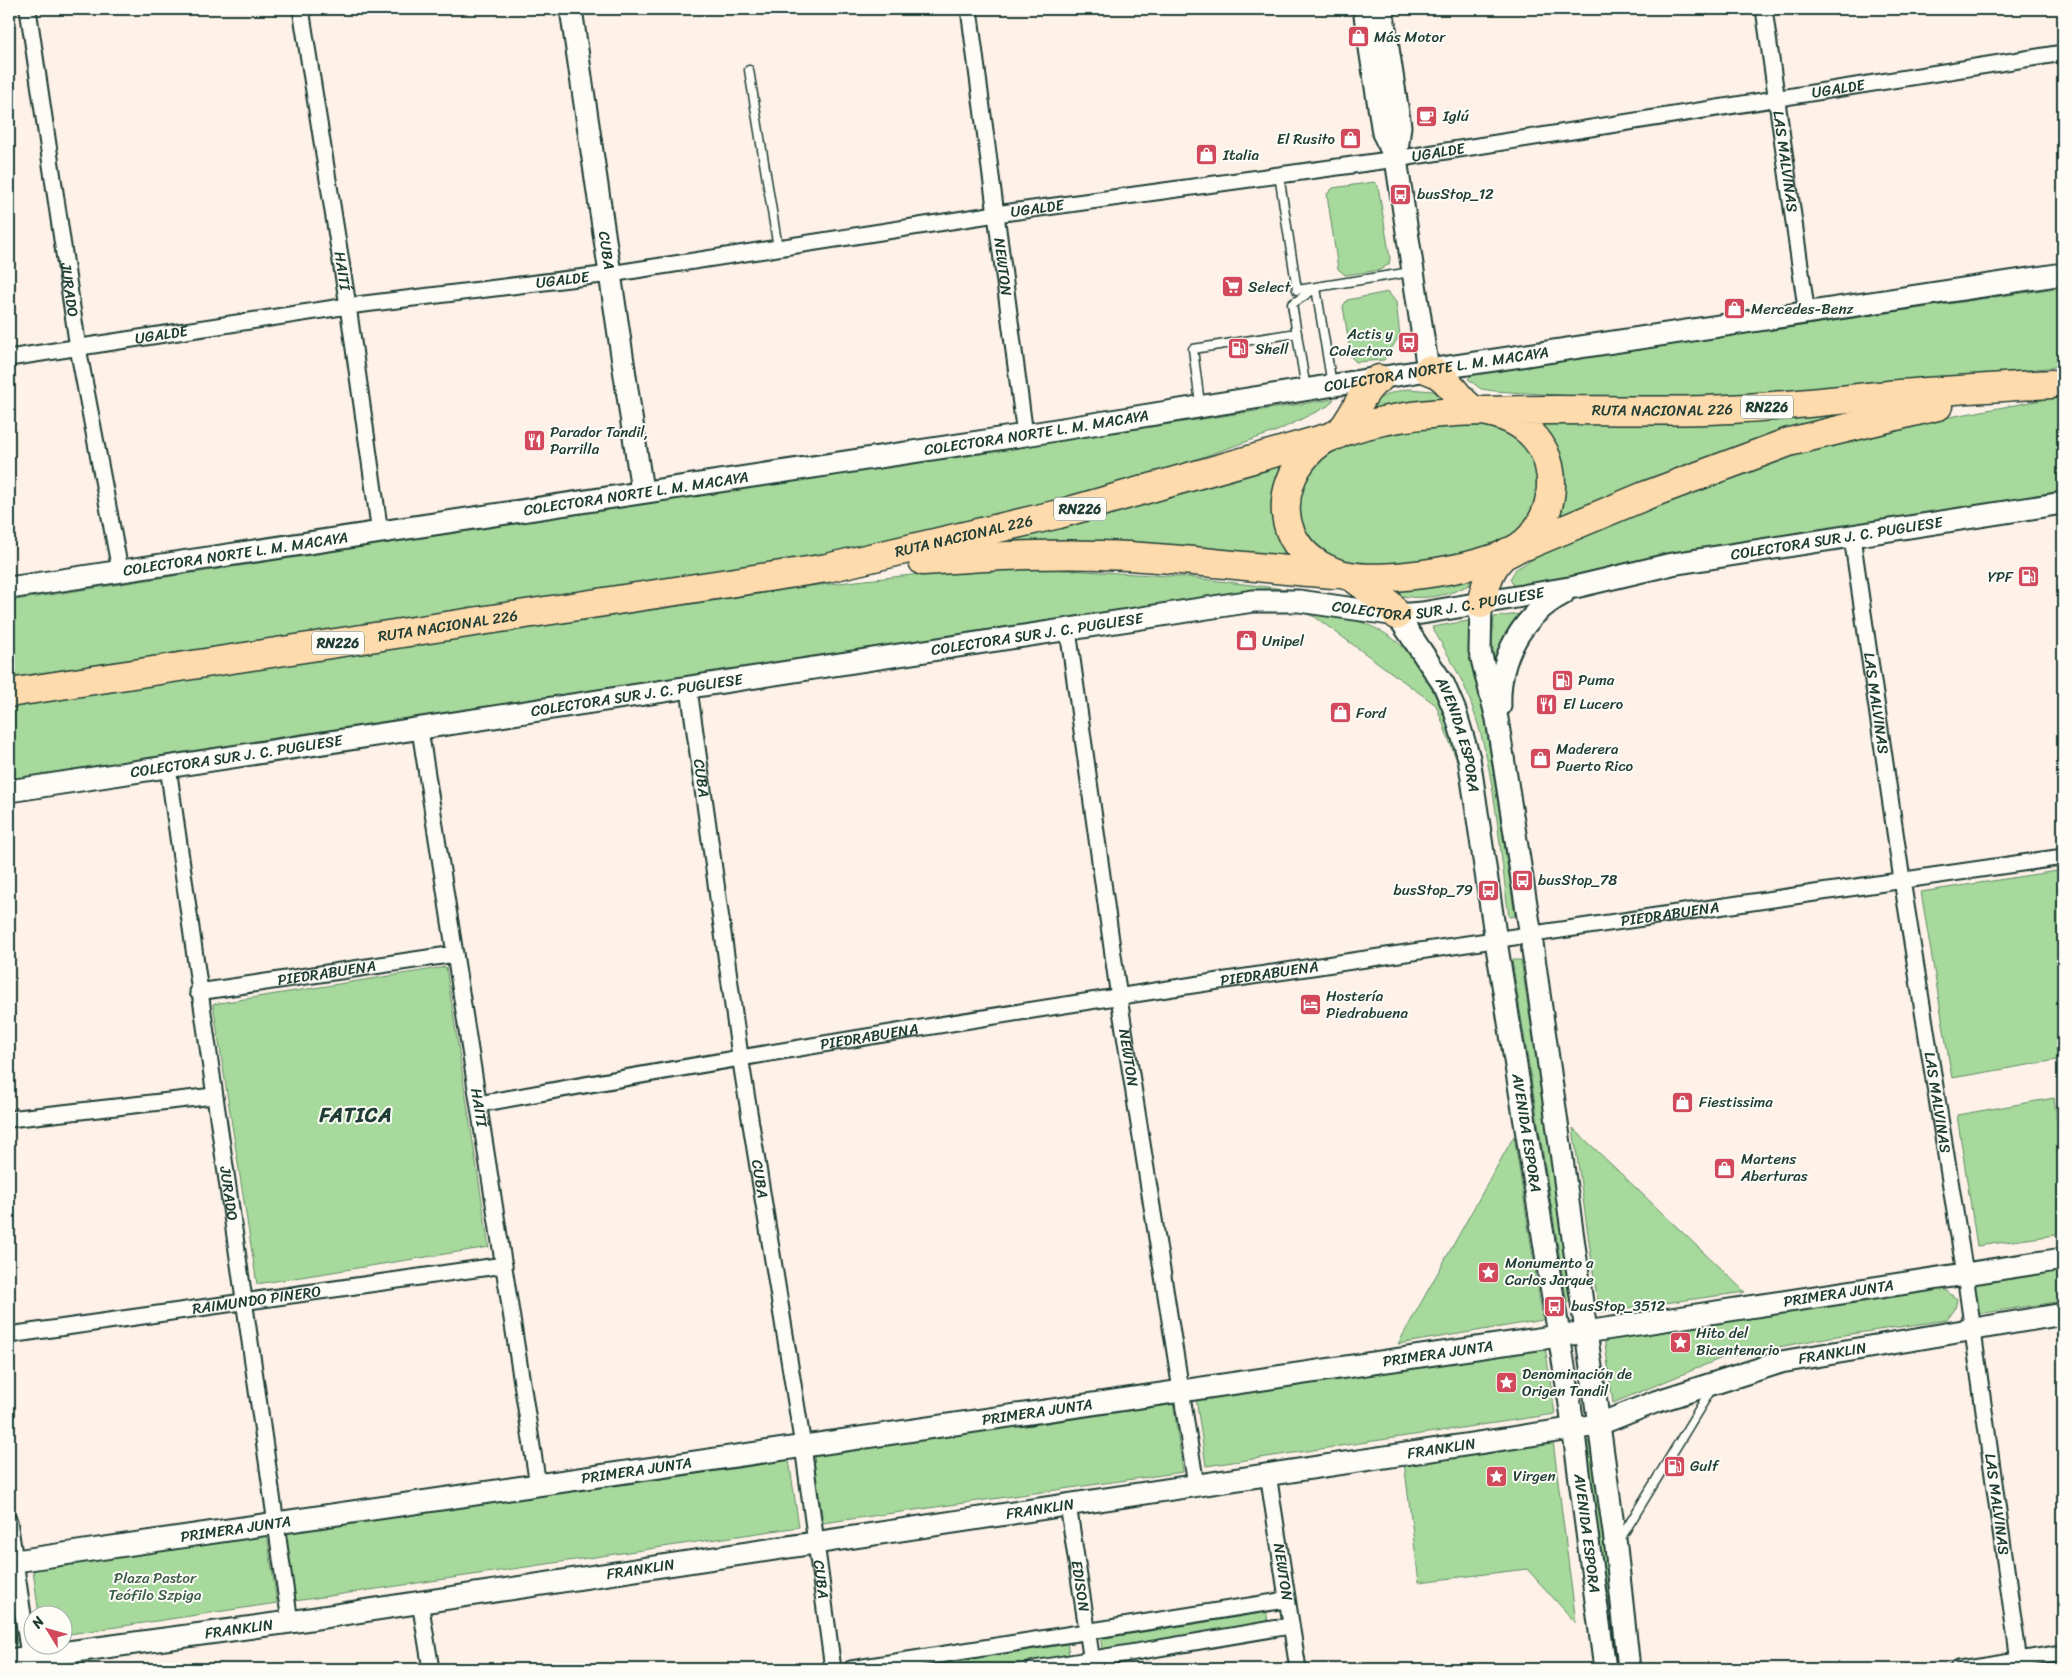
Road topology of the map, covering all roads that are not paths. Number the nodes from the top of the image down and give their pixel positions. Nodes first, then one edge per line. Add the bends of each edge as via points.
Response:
1 (28, 9) edge
2 (301, 9) edge
3 (571, 9) edge
4 (969, 9) edge
5 (1364, 9) edge
6 (1382, 9) edge
7 (1764, 9) edge
8 (2063, 53) edge
9 (748, 70) dead end
10 (1778, 98) junction
11 (1396, 159) junction
12 (1279, 175) junction
13 (996, 214) junction
14 (778, 248) junction
15 (1414, 272) junction
16 (610, 274) junction
17 (2063, 274) edge
18 (1316, 288) junction
19 (348, 306) junction
20 (1807, 315) junction
21 (1296, 333) junction
22 (78, 348) junction
23 (9, 358) edge
24 (1428, 370) junction
25 (1379, 379) junction
26 (2058, 383) edge
27 (1332, 387) junction
28 (1306, 391) junction
29 (1201, 408) junction
30 (1478, 411) junction
31 (1025, 435) junction
32 (1333, 436) junction
33 (642, 491) junction
34 (2063, 503) edge
35 (380, 534) junction
36 (1852, 537) junction
37 (1513, 550) junction
38 (827, 568) junction
39 (120, 570) junction
40 (1347, 576) junction
41 (1575, 587) junction
42 (9, 588) edge
43 (1481, 604) junction
44 (1398, 615) junction
45 (1068, 630) junction
46 (689, 689) junction
47 (9, 693) edge
48 (420, 730) junction
49 (1502, 747) junction
50 (168, 767) junction
51 (9, 792) edge
52 (2063, 857) edge
53 (1902, 880) junction
54 (1531, 936) junction
55 (1496, 941) junction
56 (456, 954) junction
57 (198, 992) junction
58 (1119, 998) junction
59 (740, 1056) junction
60 (214, 1096) junction
61 (478, 1104) junction
62 (9, 1119) edge
63 (2063, 1259) edge
64 (504, 1265) junction
65 (1965, 1274) junction
66 (244, 1302) junction
67 (2063, 1314) edge
68 (1973, 1330) junction
69 (1586, 1332) junction
70 (9, 1335) edge
71 (1560, 1335) junction
72 (1715, 1384) junction
73 (1182, 1390) junction
74 (1598, 1425) junction
75 (1573, 1428) junction
76 (803, 1446) junction
77 (1268, 1474) junction
78 (538, 1485) junction
79 (1196, 1485) junction
80 (1068, 1504) junction
81 (9, 1521) edge
82 (276, 1523) junction
83 (815, 1543) junction
84 (1616, 1547) junction
85 (12, 1562) edge
86 (1286, 1600) junction
87 (420, 1602) junction
88 (290, 1622) junction
89 (1290, 1626) junction
90 (1087, 1633) junction
91 (2063, 1653) edge
92 (23, 1662) edge
93 (1092, 1664) edge
94 (2019, 1665) edge
95 (431, 1669) edge
96 (833, 1669) edge
97 (851, 1669) edge
98 (1034, 1669) edge
99 (1298, 1669) edge
100 (1605, 1669) edge
101 (1629, 1669) edge
102 (1959, 1669) edge

1 - 22 street, JURADO
2 - 19 street, HAITÍ
3 - 16 main road, CUBA
4 - 13 street, NEWTON
5 - 11 main road via 1383,133
6 - 11 main road via 1400,126
7 - 10 street, LAS MALVINAS
8 - 10 street, UGALDE
9 - 14 lane
10 - 11 street, UGALDE
10 - 20 street, LAS MALVINAS
11 - 12 street, UGALDE
11 - 15 main road
12 - 13 street, UGALDE
12 - 18 lane via 1297,290
13 - 14 street, UGALDE
13 - 31 street, NEWTON
14 - 16 street, UGALDE
15 - 18 lane
15 - 24 main road
16 - 19 street, UGALDE
16 - 33 main road, CUBA
17 - 20 main road, COLECTORA NORTE L. M. MACAYA
18 - 21 lane via 1292,304
18 - 27 lane
19 - 22 street, UGALDE
19 - 35 street, HAITÍ
20 - 24 main road, COLECTORA NORTE L. M. MACAYA
21 - 28 lane
21 - 29 lane via 1193,349
22 - 23 street, UGALDE
22 - 39 street, JURADO
24 - 25 main road, COLECTORA NORTE L. M. MACAYA
24 - 30 highway via 1439,373 1462,401
25 - 27 main road, COLECTORA NORTE L. M. MACAYA
25 - 32 highway via 1368,387 1351,419
26 - 30 highway, RUTA NACIONAL 226 / RN226 via 1760,408
26 - 37 highway, RUTA NACIONAL 226 / RN226 via 1901,414 1789,442
27 - 28 main road, COLECTORA NORTE L. M. MACAYA
28 - 29 main road, COLECTORA NORTE L. M. MACAYA
29 - 31 main road, COLECTORA NORTE L. M. MACAYA
30 - 32 highway, RUTA NACIONAL 226 / RN226 via 1413,416 1366,425
30 - 37 highway, RUTA NACIONAL 226 / RN226 via 1508,418 1520,425 1538,441 1548,461 1551,486 1546,514 1533,534
31 - 33 main road, COLECTORA NORTE L. M. MACAYA
32 - 38 highway, RUTA NACIONAL 226 / RN226 via 1059,514
32 - 40 highway, RUTA NACIONAL 226 / RN226 via 1311,450 1296,470 1288,492 1286,512 1291,533 1302,550 1320,564
33 - 35 main road, COLECTORA NORTE L. M. MACAYA
34 - 36 main road, COLECTORA SUR J. C. PUGLIESE
35 - 39 main road, COLECTORA NORTE L. M. MACAYA
36 - 41 main road, COLECTORA SUR J. C. PUGLIESE via 1672,564
36 - 53 street, LAS MALVINAS
37 - 40 highway, RUTA NACIONAL 226 / RN226 via 1430,573 1387,578
37 - 43 highway via 1501,557 1493,568
38 - 40 highway, RUTA NACIONAL 226 / RN226 via 989,556 1086,554
38 - 47 highway, RUTA NACIONAL 226 / RN226
39 - 42 main road, COLECTORA NORTE L. M. MACAYA
40 - 44 highway via 1390,604
41 - 43 main road, COLECTORA SUR J. C. PUGLIESE
41 - 49 main road via 1546,603 1525,626 1508,653 1501,680
43 - 44 main road, COLECTORA SUR J. C. PUGLIESE
43 - 49 main road, AVENIDA ESPORA via 1480,651
44 - 45 main road, COLECTORA SUR J. C. PUGLIESE via 1307,602 1253,601
44 - 55 main road, AVENIDA ESPORA via 1444,685 1463,733
45 - 46 main road, COLECTORA SUR J. C. PUGLIESE
45 - 58 street, NEWTON
46 - 48 main road, COLECTORA SUR J. C. PUGLIESE
46 - 59 street, CUBA
48 - 50 main road, COLECTORA SUR J. C. PUGLIESE
48 - 56 street, HAITÍ
49 - 54 main road, AVENIDA ESPORA
50 - 51 main road, COLECTORA SUR J. C. PUGLIESE
50 - 57 street, JURADO
52 - 53 street, PIEDRABUENA
53 - 54 street, PIEDRABUENA
53 - 65 street, LAS MALVINAS
54 - 55 street, PIEDRABUENA
54 - 69 main road, AVENIDA ESPORA
55 - 58 street, PIEDRABUENA
55 - 71 main road, AVENIDA ESPORA
56 - 57 street, PIEDRABUENA
56 - 61 street, HAITÍ
57 - 60 street, JURADO
58 - 59 street, PIEDRABUENA
58 - 73 street, NEWTON
59 - 61 street, PIEDRABUENA
59 - 76 street, CUBA
60 - 62 street
60 - 66 street, JURADO
61 - 64 street, HAITÍ
63 - 65 main road, PRIMERA JUNTA
64 - 66 street, RAIMUNDO PIÑERO
64 - 78 street, HAITÍ
65 - 68 street, LAS MALVINAS
65 - 69 main road, PRIMERA JUNTA
66 - 70 street, RAIMUNDO PIÑERO
66 - 82 street, JURADO
67 - 68 main road, FRANKLIN
68 - 72 main road, FRANKLIN via 1781,1362
68 - 94 street, LAS MALVINAS
69 - 71 main road, PRIMERA JUNTA
69 - 74 main road, AVENIDA ESPORA
71 - 73 main road, PRIMERA JUNTA
71 - 75 main road, AVENIDA ESPORA
72 - 74 main road, FRANKLIN via 1655,1402
72 - 84 lane
73 - 76 main road, PRIMERA JUNTA
73 - 79 street, NEWTON
74 - 75 main road, FRANKLIN
74 - 84 main road, AVENIDA ESPORA
75 - 77 main road, FRANKLIN
75 - 100 main road, AVENIDA ESPORA
76 - 78 main road, PRIMERA JUNTA
76 - 83 street, CUBA
77 - 79 main road, FRANKLIN
77 - 86 street, NEWTON
78 - 82 main road, PRIMERA JUNTA
79 - 80 main road, FRANKLIN
80 - 83 main road, FRANKLIN
80 - 90 street, EDISON
81 - 85 street
82 - 85 main road, PRIMERA JUNTA
82 - 88 street, JURADO
83 - 87 main road, FRANKLIN
83 - 96 street, CUBA
84 - 101 main road, AVENIDA ESPORA
85 - 92 street
86 - 89 street, NEWTON
86 - 90 street
87 - 88 main road, FRANKLIN
87 - 95 street
88 - 92 main road, FRANKLIN
89 - 93 street
89 - 99 street, NEWTON
90 - 93 street, EDISON
90 - 97 street
91 - 94 street
93 - 98 street
94 - 102 street

